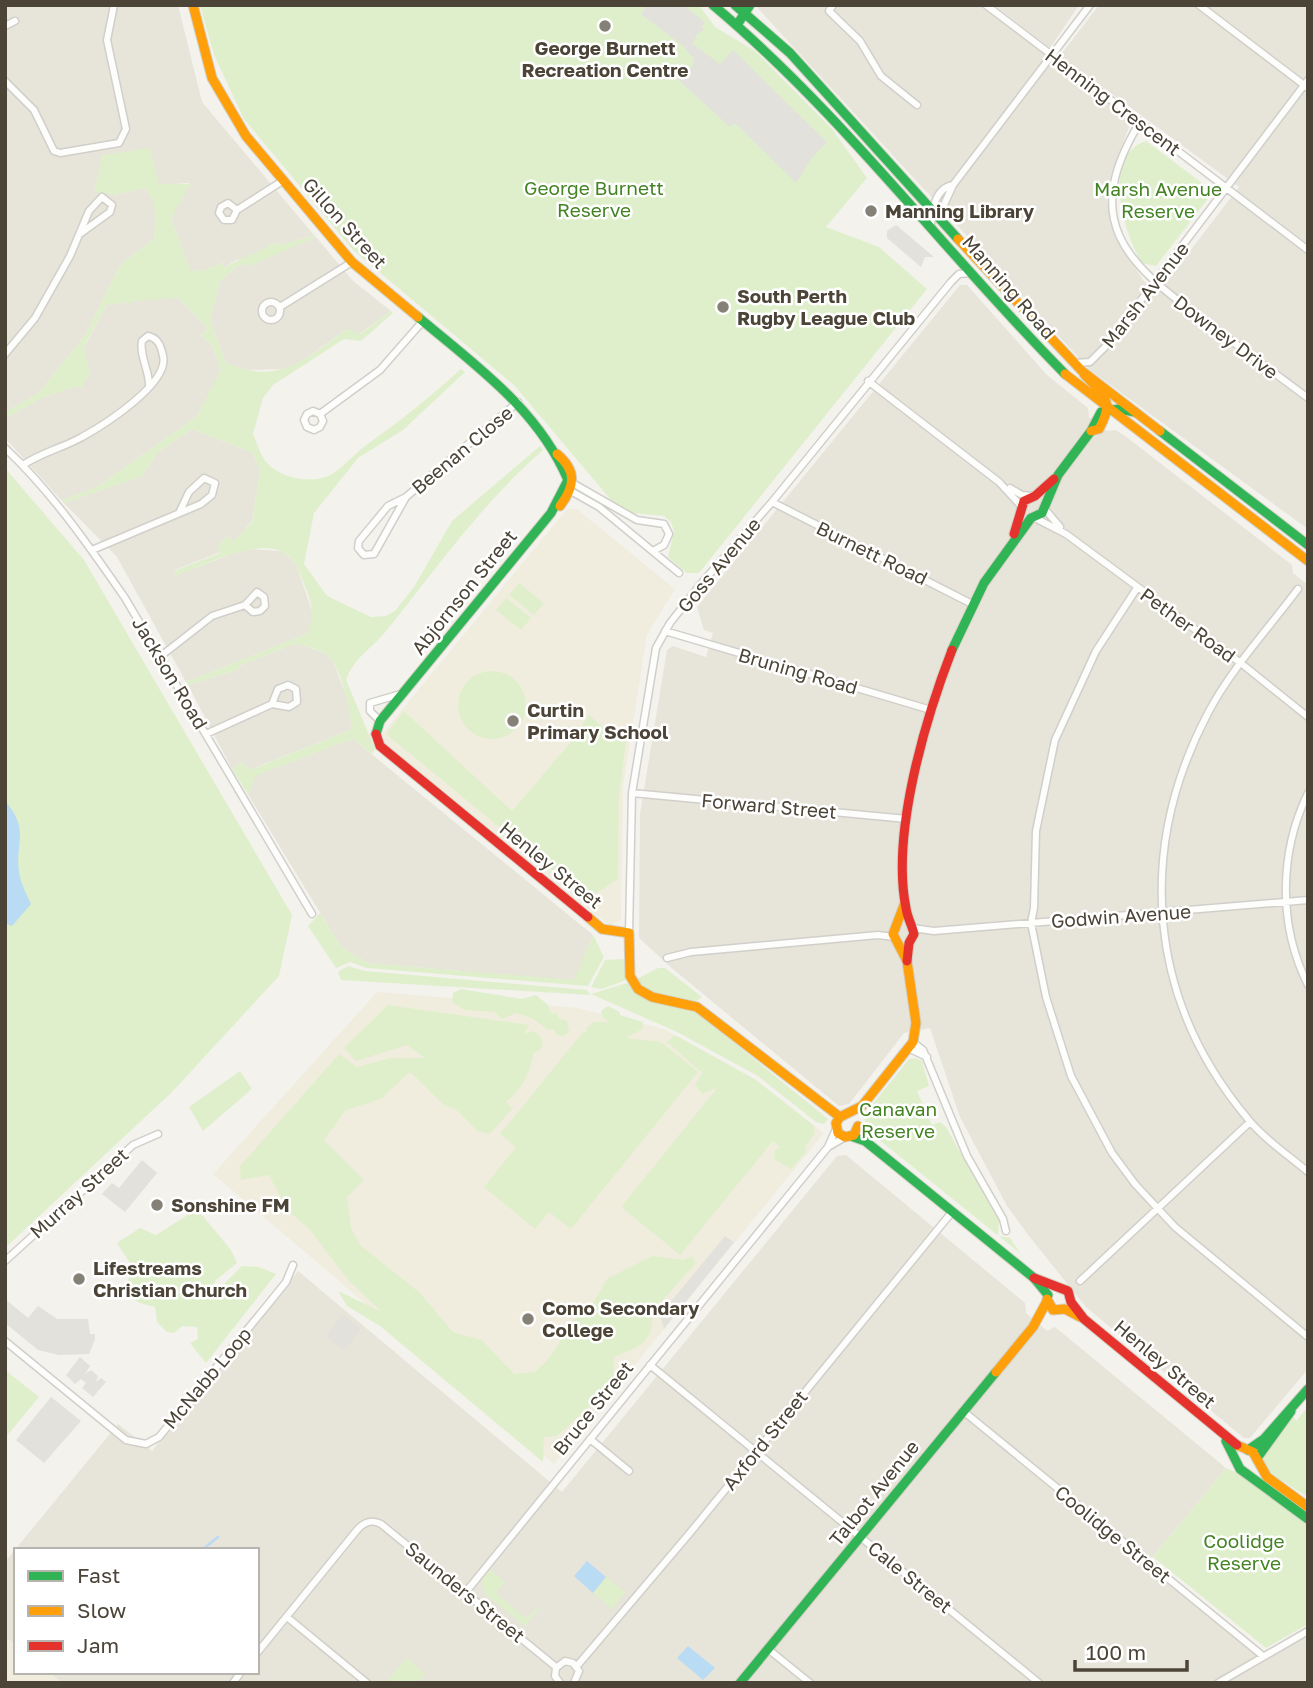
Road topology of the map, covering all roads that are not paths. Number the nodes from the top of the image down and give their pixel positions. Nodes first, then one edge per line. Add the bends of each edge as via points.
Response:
1 (114, 5) edge
2 (193, 5) edge
3 (713, 5) edge
4 (833, 5) edge
5 (986, 5) edge
6 (1090, 5) edge
7 (1199, 5) edge
8 (736, 6) edge
9 (748, 9) edge
10 (729, 18) junction
11 (15, 21) dead end
12 (737, 25) junction
13 (5, 26) edge
14 (1051, 55) junction
15 (5, 81) edge
16 (1307, 84) edge
17 (917, 105) dead end
18 (1140, 122) junction
19 (284, 180) junction
20 (1227, 189) junction
21 (237, 210) dead end
22 (935, 212) junction
23 (931, 225) junction
24 (81, 233) junction
25 (1308, 250) edge
26 (352, 262) junction
27 (973, 274) junction
28 (1155, 284) junction
29 (280, 307) dead end
30 (423, 321) junction
31 (5, 354) edge
32 (1075, 363) junction
33 (1082, 371) junction
34 (868, 381) junction
35 (149, 387) junction
36 (1308, 398) edge
37 (518, 402) junction
38 (1109, 411) junction
39 (1135, 412) junction
40 (320, 414) dead end
41 (5, 448) edge
42 (23, 465) junction
43 (1058, 475) junction
44 (999, 482) junction
45 (570, 486) junction
46 (1034, 496) junction
47 (406, 497) junction
48 (772, 502) junction
49 (1044, 507) junction
50 (1022, 509) junction
51 (180, 511) junction
52 (1033, 518) junction
53 (1066, 534) junction
54 (1308, 545) edge
55 (1010, 546) junction
56 (92, 550) junction
57 (653, 551) junction
58 (1308, 561) edge
59 (679, 573) dead end
60 (1137, 588) junction
61 (1298, 589) dead end
62 (972, 604) junction
63 (245, 605) dead end
64 (666, 631) junction
65 (161, 656) junction
66 (1242, 664) junction
67 (405, 692) junction
68 (272, 704) dead end
69 (931, 710) junction
70 (1308, 717) edge
71 (380, 720) junction
72 (375, 732) joint
73 (206, 734) junction
74 (632, 793) junction
75 (1308, 793) edge
76 (906, 819) junction
77 (1308, 900) edge
78 (1286, 903) junction
79 (312, 914) dead end
80 (1160, 914) junction
81 (1031, 923) junction
82 (629, 933) junction
83 (904, 934) junction
84 (667, 958) dead end
85 (1308, 985) edge
86 (911, 1045) junction
87 (846, 1121) junction
88 (1250, 1122) junction
89 (158, 1134) dead end
90 (848, 1137) junction
91 (865, 1142) junction
92 (828, 1147) junction
93 (1308, 1172) edge
94 (1157, 1210) junction
95 (952, 1212) junction
96 (1006, 1231) dead end
97 (5, 1261) edge
98 (293, 1265) dead end
99 (1080, 1281) dead end
100 (1050, 1295) junction
101 (1064, 1307) junction
102 (1035, 1324) junction
103 (1308, 1337) edge
104 (5, 1341) edge
105 (650, 1365) junction
106 (1308, 1389) edge
107 (1296, 1404) junction
108 (963, 1411) junction
109 (590, 1439) junction
110 (756, 1451) junction
111 (1243, 1453) junction
112 (1257, 1460) junction
113 (629, 1471) dead end
114 (1245, 1472) junction
115 (1308, 1507) edge
116 (1308, 1519) edge
117 (861, 1537) junction
118 (465, 1593) junction
119 (287, 1617) junction
120 (1308, 1631) edge
121 (768, 1649) junction
122 (259, 1651) edge
123 (1263, 1656) junction
124 (576, 1666) junction
125 (556, 1667) junction
126 (558, 1682) edge
127 (576, 1682) edge
128 (367, 1683) edge
129 (740, 1683) edge
130 (810, 1683) edge
131 (1040, 1683) edge
132 (1218, 1683) edge

1 - 15 street via 107,40 126,128 119,143 54,151 34,110
2 - 19 street, Gillon Street via 218,90 236,123
3 - 10 street, Manning Road
4 - 17 street via 830,11 860,41 881,76
5 - 14 street, Henning Crescent
6 - 14 street
7 - 16 street
8 - 9 street, Manning Road
8 - 10 street
9 - 12 street
9 - 22 street, Manning Road
10 - 12 street, Manning Road
11 - 13 street
12 - 23 street, Manning Road via 782,65
14 - 18 street, Henning Crescent
14 - 22 street via 953,184 946,186
16 - 20 street, Marsh Avenue
18 - 20 street, Henning Crescent
18 - 28 street, Downey Drive via 1118,161 1112,197 1121,241
19 - 21 street
19 - 26 street, Gillon Street
20 - 25 street, Henning Crescent
20 - 28 street, Marsh Avenue
22 - 23 street
22 - 32 street, Manning Road
23 - 27 street, Manning Road
24 - 24 street via 97,201 107,199 112,205 110,212
24 - 31 street via 36,318
26 - 29 street
26 - 30 street, Gillon Street
27 - 34 street, Goss Avenue via 959,274 951,282
27 - 38 street, Manning Road via 1040,350
28 - 32 street, Marsh Avenue via 1090,362
28 - 36 street, Downey Drive
30 - 37 street, Gillon Street
30 - 40 street via 380,370
32 - 33 street, Manning Road
33 - 38 street via 1107,400
33 - 39 street, Manning Road
34 - 44 street
34 - 48 street, Goss Avenue
35 - 35 street via 141,347 148,336 160,346 165,360 161,374
35 - 42 street via 80,438
37 - 45 street, Gillon Street via 556,454
37 - 47 street, Beenan Close
38 - 39 street
38 - 43 street
38 - 58 street, Manning Road
39 - 54 street, Manning Road
41 - 42 street, Jackson Road
42 - 56 street, Jackson Road
43 - 46 street
43 - 49 street
44 - 46 street via 1022,495
44 - 50 street
45 - 57 street
45 - 57 street via 637,520 664,524 669,534 664,545
45 - 67 street, Abjornson Street
46 - 49 street
46 - 50 street via 1026,498
47 - 47 street, Beenan Close via 374,554 364,555 359,541 388,506
48 - 62 street, Burnett Road
48 - 64 street, Goss Avenue
49 - 52 street
49 - 53 street, Pether Road
50 - 52 street
50 - 55 street
51 - 51 street via 201,505 212,495 215,483 204,478 198,482
51 - 56 street
52 - 53 street, Pether Road
52 - 55 street
53 - 60 street, Pether Road
55 - 62 street
56 - 65 street, Jackson Road
57 - 59 street
60 - 66 street, Pether Road
60 - 81 street via 1096,651 1055,740 1036,831
61 - 66 street
62 - 69 street
63 - 65 street via 212,616
64 - 69 street, Bruning Road
64 - 74 street, Goss Avenue via 652,665
65 - 73 street, Jackson Road
66 - 70 street, Pether Road
66 - 80 street via 1209,712 1180,775 1163,841
67 - 71 street, Abjornson Street
67 - 71 street, Abjornson Street via 370,703 370,710
68 - 73 street
69 - 76 street
71 - 72 street, Abjornson Street
72 - 82 street, Henley Street via 380,747 602,929
73 - 79 street, Jackson Road
74 - 76 street, Forward Street
74 - 82 street, Goss Avenue
75 - 78 street via 1290,847
76 - 83 street
77 - 78 street, Godwin Avenue
78 - 80 street, Godwin Avenue
78 - 85 street via 1290,936
80 - 81 street, Godwin Avenue
80 - 88 street via 1183,1010 1208,1061
81 - 83 street, Godwin Avenue
81 - 94 street via 1046,997 1071,1076 1112,1153
82 - 87 street via 630,976 638,989 698,1007
83 - 84 street, Godwin Avenue via 691,952
83 - 86 street via 916,1023
86 - 87 street
86 - 96 street via 927,1057 967,1156
87 - 90 street
87 - 90 street, Henley Street
87 - 91 street
87 - 92 street, Bruce Street
88 - 93 street
88 - 94 street
89 - 97 street, Murray Street via 132,1145
90 - 91 street, Henley Street
90 - 92 street, Bruce Street
91 - 95 street, Henley Street
92 - 105 street, Bruce Street
94 - 99 street
94 - 103 street
95 - 100 street, Henley Street
95 - 110 street, Axford Street
98 - 104 street, McNabb Loop via 265,1308 159,1437 146,1444 126,1440
100 - 101 street, Henley Street
100 - 101 street, Henley Street via 1065,1288
100 - 102 street, Talbot Avenue
101 - 102 street, Talbot Avenue
101 - 111 street, Henley Street
102 - 108 street, Talbot Avenue
105 - 109 street, Bruce Street
105 - 110 street, Cale Street
106 - 107 street
107 - 111 street via 1261,1442
107 - 112 street
108 - 117 street, Talbot Avenue
108 - 123 street, Coolidge Street
109 - 113 street
109 - 118 street, Bruce Street
110 - 117 street, Cale Street
110 - 124 street, Axford Street
111 - 112 street, Henley Street
111 - 114 street, Henley Street via 1237,1466
112 - 114 street via 1253,1470
112 - 115 street, Henley Street via 1267,1477
114 - 116 street, Henley Street
117 - 121 street, Talbot Avenue
117 - 131 street, Cale Street
118 - 119 street, Saunders Street via 372,1521 357,1530
118 - 125 street, Saunders Street
119 - 122 street
119 - 128 street
120 - 123 street
121 - 129 street, Talbot Avenue
121 - 130 street
123 - 132 street
124 - 125 street via 565,1661
124 - 127 street
125 - 126 street

